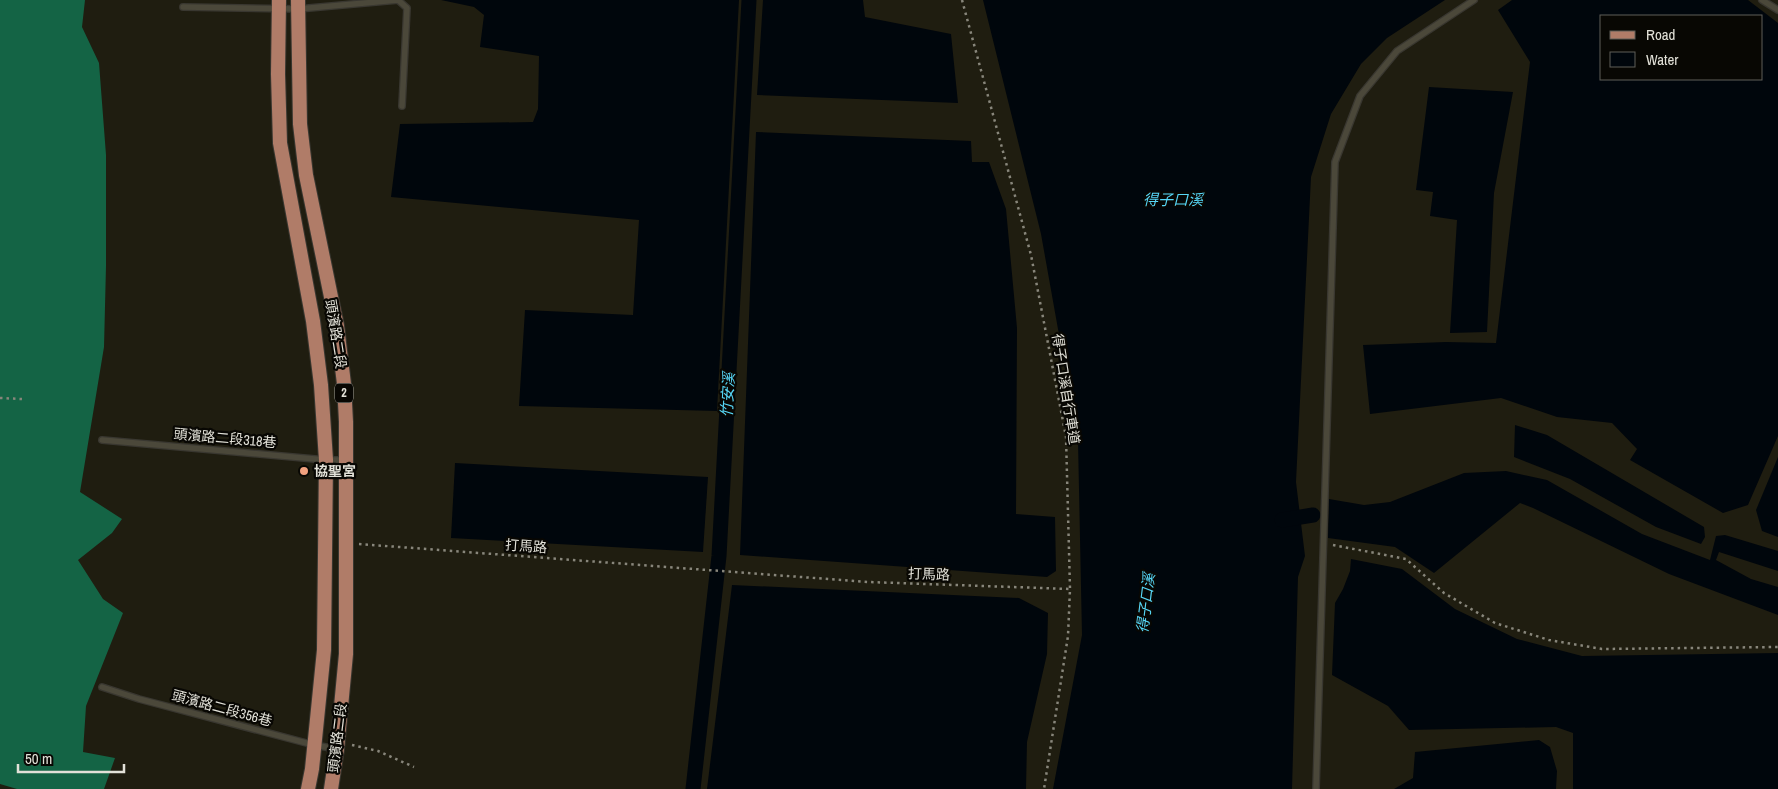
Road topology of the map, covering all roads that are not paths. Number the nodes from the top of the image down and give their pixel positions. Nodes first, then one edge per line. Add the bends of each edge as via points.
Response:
1 (1474, 0) edge
2 (1762, 0) edge
3 (279, 4) edge
4 (298, 5) edge
5 (183, 7) dead end
6 (1778, 10) edge
7 (402, 106) dead end
8 (102, 440) dead end
9 (326, 460) junction
10 (344, 460) junction
11 (102, 687) dead end
12 (314, 745) junction
13 (337, 746) junction
14 (308, 789) edge
15 (331, 789) edge
16 (1316, 789) edge

1 - 16 lane via 1398,51 1360,96 1335,162
2 - 6 lane
3 - 4 lane
3 - 5 lane
3 - 9 main road, 頭濱路二段 / 2 via 280,142 313,321
4 - 7 lane via 398,0 407,8
4 - 10 main road, 頭濱路二段 / 2 via 300,124 306,175 337,326 346,422
8 - 9 lane, 頭濱路二段318巷
9 - 10 lane, 頭濱路二段318巷
9 - 12 main road, 頭濱路二段 / 2 via 324,650
10 - 13 main road, 頭濱路二段 / 2 via 346,654
11 - 12 lane, 頭濱路二段356巷
12 - 13 lane, 頭濱路二段356巷
12 - 14 main road, 頭濱路二段 / 2
13 - 15 main road, 頭濱路二段 / 2

